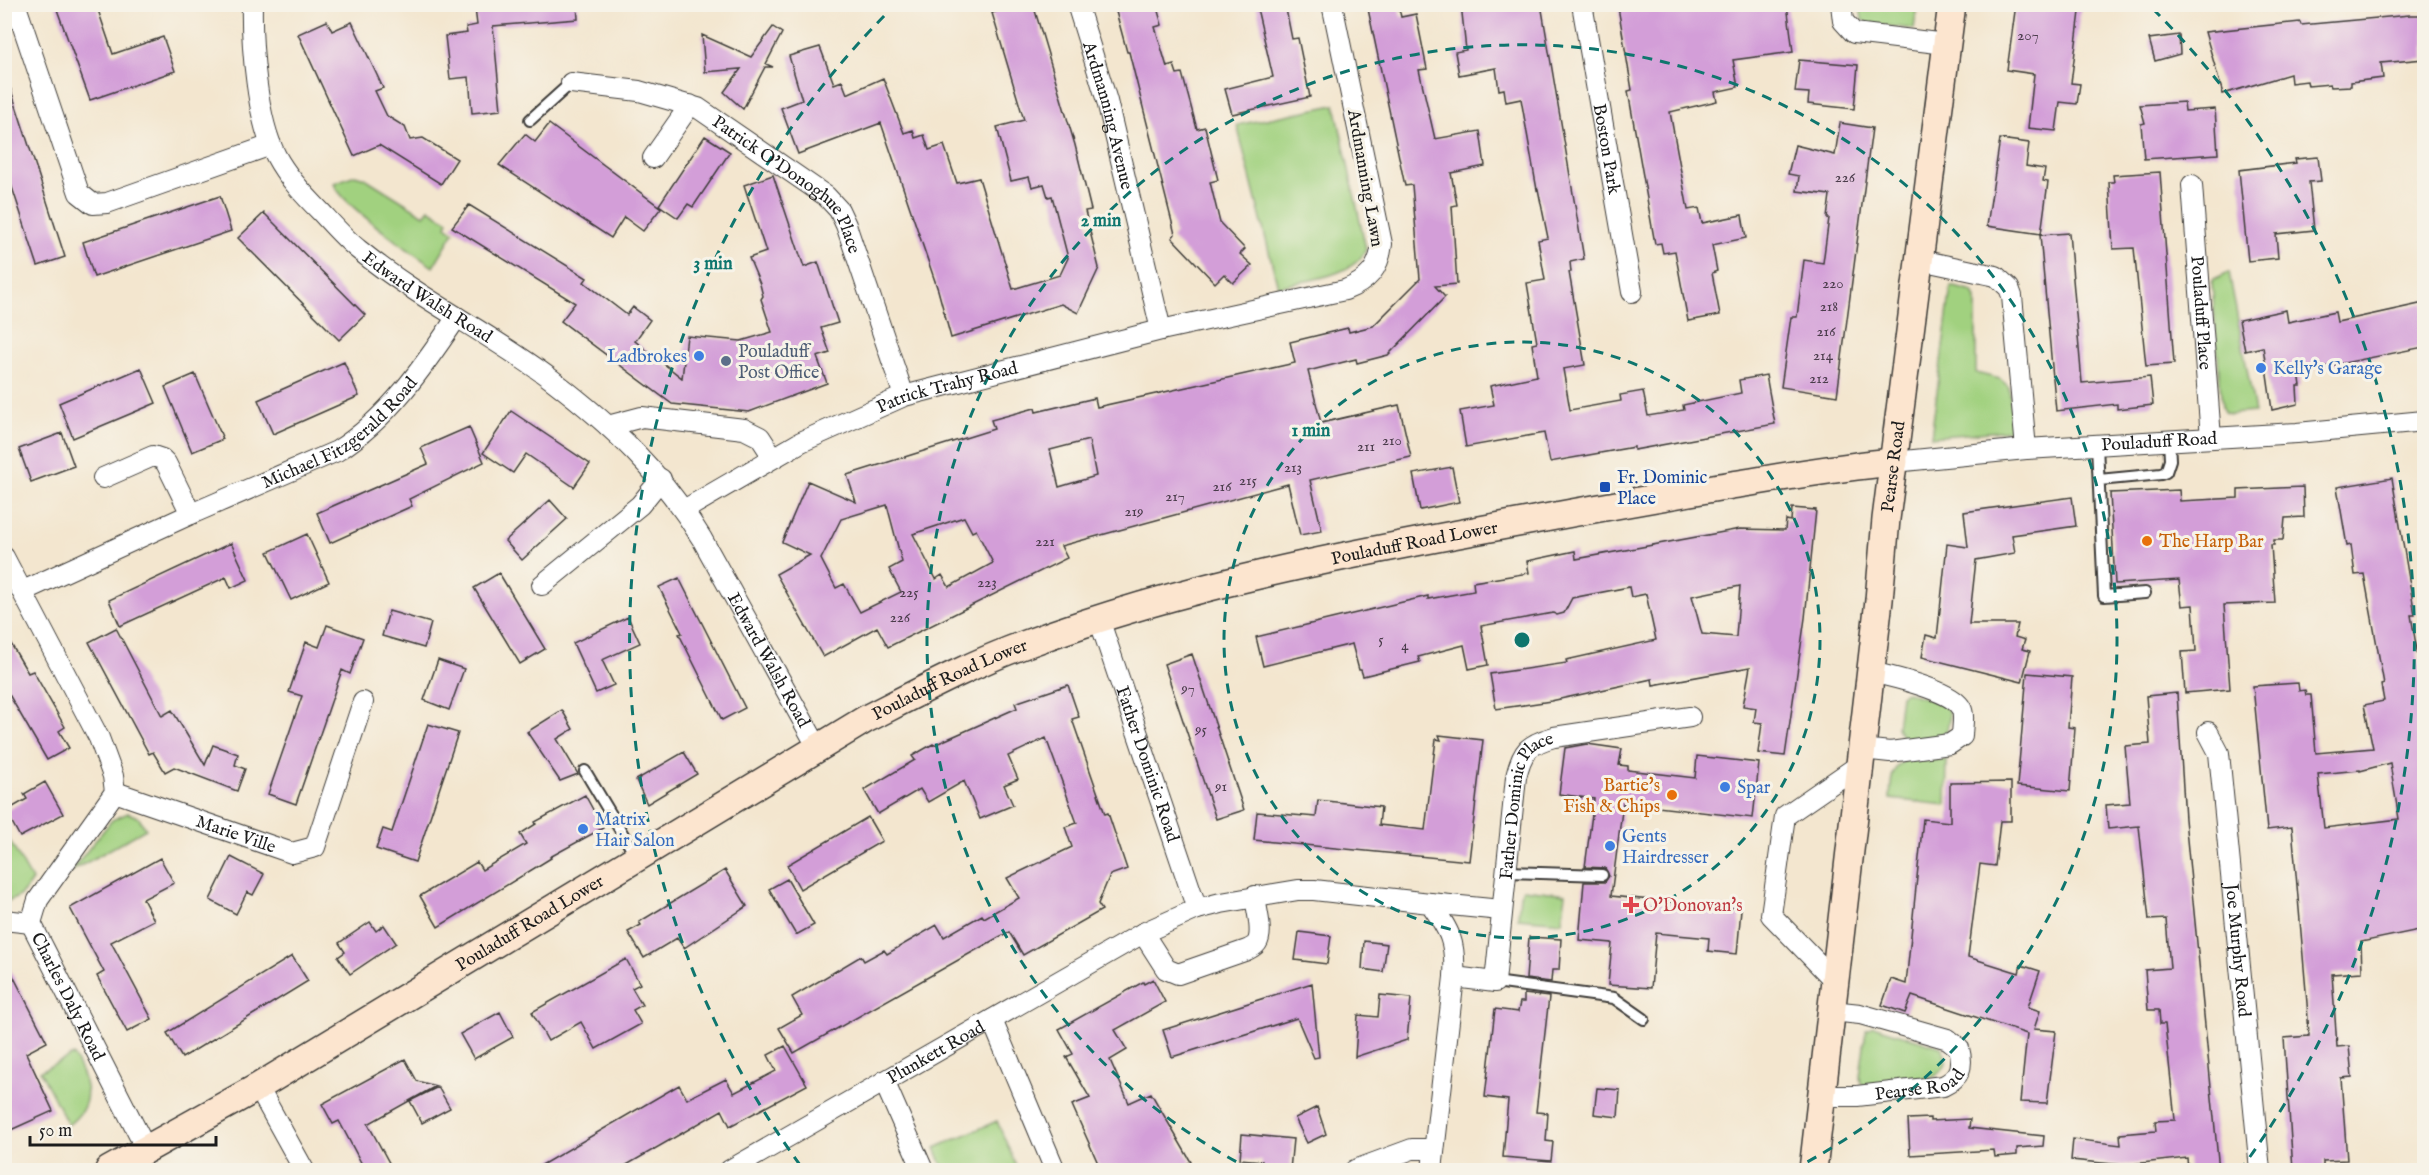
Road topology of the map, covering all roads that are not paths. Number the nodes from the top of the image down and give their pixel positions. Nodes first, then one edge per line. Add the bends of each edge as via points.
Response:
1 (252, 4) edge
2 (1077, 4) edge
3 (1332, 4) edge
4 (1582, 4) edge
5 (1840, 4) edge
6 (1952, 4) edge
7 (16, 6) dead end
8 (1946, 44) junction
9 (571, 83) joint
10 (690, 105) junction
11 (530, 120) dead end
12 (271, 145) junction
13 (653, 158) dead end
14 (2192, 185) dead end
15 (1920, 260) junction
16 (1632, 292) dead end
17 (1230, 315) joint
18 (457, 317) junction
19 (1161, 330) junction
20 (904, 396) junction
21 (608, 426) junction
22 (2424, 426) edge
23 (2211, 438) junction
24 (2169, 440) junction
25 (2097, 445) junction
26 (2026, 449) junction
27 (773, 457) junction
28 (1894, 462) junction
29 (103, 478) dead end
30 (662, 479) junction
31 (2099, 480) junction
32 (684, 510) junction
33 (191, 514) junction
34 (4, 557) edge
35 (542, 585) dead end
36 (23, 591) junction
37 (2145, 593) dead end
38 (1099, 619) junction
39 (1870, 672) junction
40 (363, 702) dead end
41 (1690, 717) dead end
42 (2208, 732) dead end
43 (818, 748) junction
44 (1860, 757) junction
45 (585, 771) dead end
46 (115, 792) junction
47 (637, 858) junction
48 (1506, 872) junction
49 (1602, 875) dead end
50 (1255, 896) junction
51 (1430, 903) junction
52 (1197, 909) junction
53 (1501, 910) junction
54 (4, 920) edge
55 (31, 923) junction
56 (1143, 933) junction
57 (1454, 977) junction
58 (1835, 981) junction
59 (1495, 982) junction
60 (1832, 1011) junction
61 (1644, 1019) dead end
62 (992, 1020) junction
63 (884, 1081) junction
64 (258, 1087) junction
65 (1823, 1096) junction
66 (1434, 1149) junction
67 (147, 1151) junction
68 (109, 1170) edge
69 (304, 1170) edge
70 (730, 1170) edge
71 (923, 1170) edge
72 (1055, 1170) edge
73 (1355, 1170) edge
74 (1432, 1170) edge
75 (1813, 1170) edge
76 (2260, 1170) edge

1 - 12 street, Edward Walsh Road via 254,62
2 - 19 street, Ardmanning Avenue via 1107,101
3 - 17 street, Ardmanning Lawn via 1382,244 1378,266 1368,279 1345,290
4 - 16 street, Boston Park
5 - 8 street via 1843,21 1854,33
6 - 8 street, Pearse Road
7 - 12 street via 79,193 93,204 107,203
8 - 15 street, Pearse Road
9 - 10 street, Patrick O'Donoghue Place via 639,91
9 - 11 lane
10 - 13 street
10 - 20 street, Patrick O'Donoghue Place via 826,196 839,210
12 - 18 street, Edward Walsh Road via 296,184 358,249
14 - 23 street, Pouladuff Place
15 - 26 street via 1996,276 2009,288
15 - 28 street, Pearse Road
17 - 19 street, Patrick Trahy Road
18 - 21 street, Edward Walsh Road via 550,378
18 - 33 street, Michael Fitzgerald Road via 414,377 357,439
19 - 20 street, Patrick Trahy Road
20 - 27 street, Patrick Trahy Road
21 - 27 street via 642,417 744,429 759,437
21 - 30 street, Edward Walsh Road
22 - 23 street, Pouladuff Road
23 - 24 street, Pouladuff Road
24 - 25 street, Pouladuff Road
24 - 31 lane via 2166,472
25 - 26 street, Pouladuff Road
25 - 31 lane
26 - 28 street, Pouladuff Road
27 - 32 street, Patrick Trahy Road
28 - 38 street, Pouladuff Road Lower via 1808,472 1419,541 1230,581
28 - 39 street, Pearse Road
29 - 33 street via 153,456 162,459
30 - 32 street, Edward Walsh Road
30 - 35 street via 640,505
31 - 37 lane via 2104,596
32 - 43 street, Edward Walsh Road
33 - 36 street, Michael Fitzgerald Road
34 - 36 street
36 - 46 street via 99,738
38 - 43 street, Pouladuff Road Lower via 1026,644 955,675 866,719
38 - 52 street, Father Dominic Road
39 - 44 street, Pearse Road
39 - 44 street via 1910,681 1951,699 1963,711 1962,736 1950,744
40 - 46 street, Marie Ville via 315,847 292,853
41 - 48 street, Father Dominic Place via 1554,737 1526,750 1516,777
42 - 76 street, Joe Murphy Road via 2219,753
43 - 47 street, Pouladuff Road Lower
44 - 58 street, Pearse Road
44 - 58 street via 1785,816 1771,915
45 - 47 lane
46 - 55 street, Charles Daly Road via 38,900
47 - 64 street, Pouladuff Road Lower
48 - 49 lane
48 - 53 street, Father Dominic Place
50 - 51 street via 1314,890
50 - 52 street
50 - 56 street via 1259,941 1247,950 1178,974 1166,969
51 - 53 street
51 - 57 street via 1450,934 1455,954
52 - 56 street
53 - 59 street
54 - 55 street
55 - 67 street, Charles Daly Road
56 - 62 street, Plunkett Road
57 - 59 street
57 - 66 street
58 - 60 street, Pearse Road
59 - 61 lane via 1614,998
60 - 65 street, Pearse Road
60 - 65 street, Pearse Road via 1860,1014 1948,1039 1959,1048 1961,1063 1954,1081 1943,1086
62 - 63 street, Plunkett Road
62 - 72 street
63 - 70 street, Plunkett Road
63 - 71 street
64 - 67 street, Pouladuff Road Lower
64 - 69 street
65 - 75 street, Pearse Road
66 - 73 street via 1412,1149
66 - 74 street
67 - 68 street, Pouladuff Road Lower

